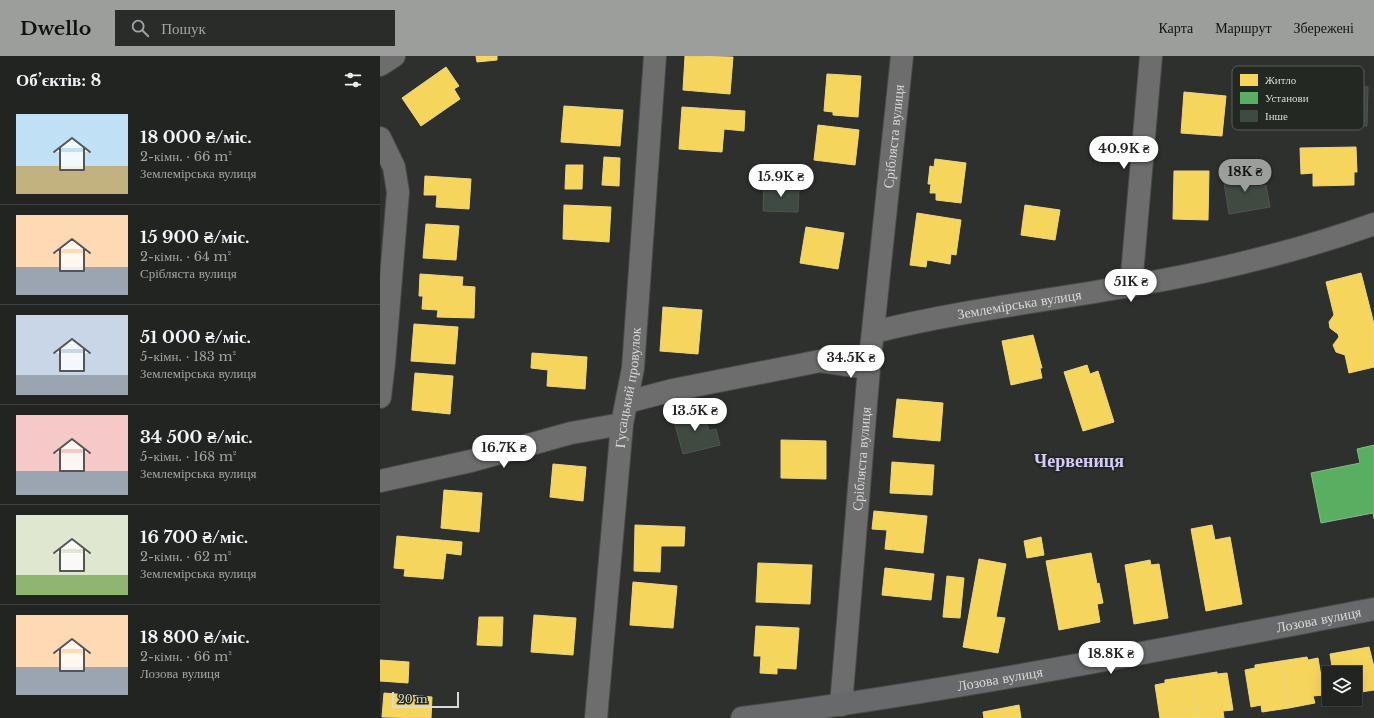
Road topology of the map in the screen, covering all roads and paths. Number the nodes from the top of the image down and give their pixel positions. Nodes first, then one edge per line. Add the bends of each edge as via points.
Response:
1 (394, 56) edge
2 (655, 56) edge
3 (902, 56) edge
4 (1151, 56) edge
5 (380, 65) edge
6 (380, 138) edge
7 (1374, 224) edge
8 (1131, 286) junction
9 (874, 332) junction
10 (869, 368) junction
11 (380, 398) edge
12 (627, 402) junction
13 (622, 424) junction
14 (380, 481) edge
15 (1374, 609) edge
16 (841, 712) edge
17 (596, 718) edge
18 (742, 718) edge

1 - 5 street
2 - 12 street, Гусацький провулок via 634,352
3 - 9 street, Срібляста вулиця
4 - 8 street
6 - 11 street via 394,167 398,192
7 - 8 street, Землемірська вулиця via 1328,241
8 - 9 street, Землемірська вулиця via 919,321
9 - 10 street, Срібляста вулиця
10 - 12 street via 820,361 673,390
10 - 16 street, Срібляста вулиця
12 - 13 street, Гусацький провулок
13 - 14 street via 571,433 471,461
13 - 17 street, Гусацький провулок
15 - 16 street, Лозова вулиця
16 - 18 street, Лозова вулиця

